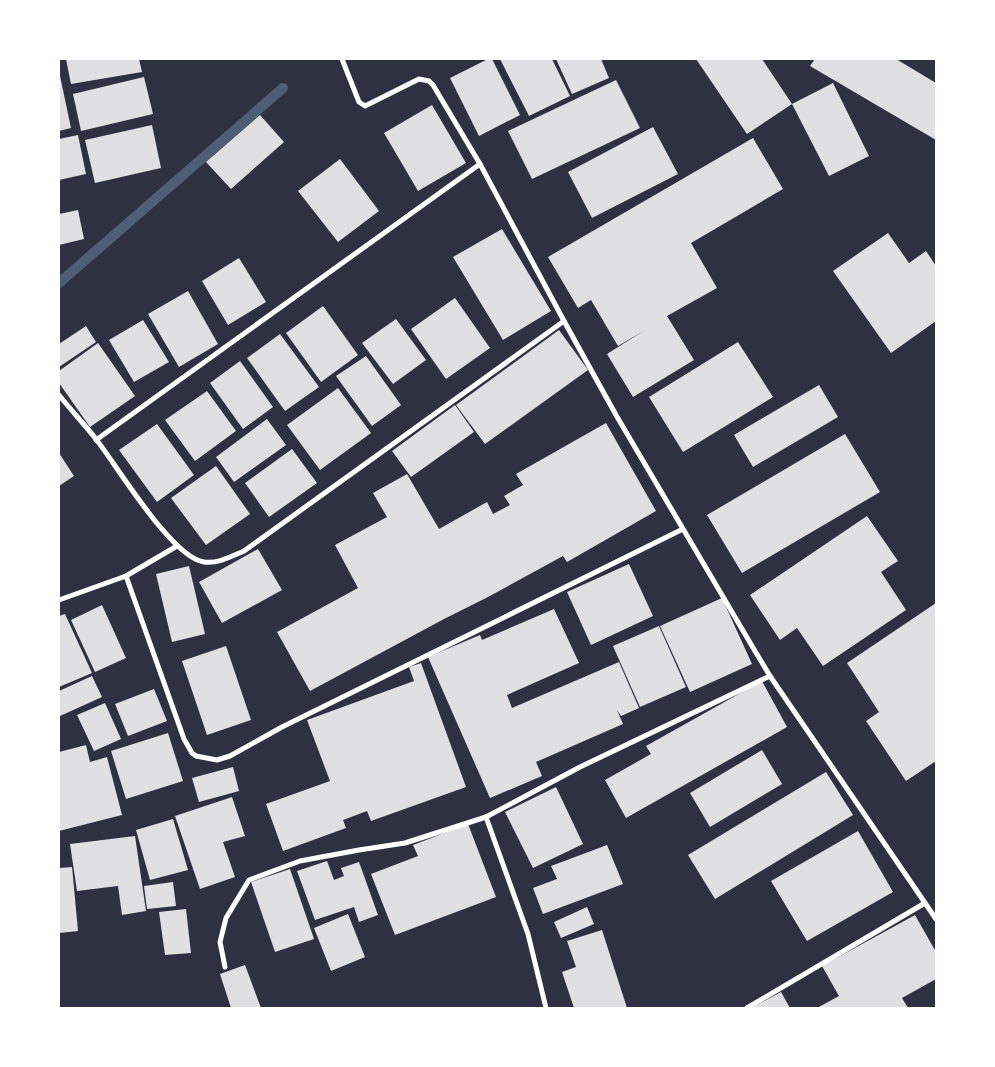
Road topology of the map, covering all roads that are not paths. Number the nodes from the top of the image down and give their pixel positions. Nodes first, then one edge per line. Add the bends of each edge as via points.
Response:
1 (342, 59) edge
2 (480, 164) junction
3 (564, 321) junction
4 (59, 395) edge
5 (96, 440) junction
6 (682, 530) junction
7 (177, 546) junction
8 (126, 576) junction
9 (59, 600) edge
10 (770, 676) junction
11 (486, 817) junction
12 (925, 903) junction
13 (936, 919) edge
14 (225, 967) dead end
15 (546, 1008) edge
16 (747, 1008) edge

1 - 2 street via 359,102 365,106 419,79 429,81
2 - 3 street
2 - 5 street
3 - 6 street
3 - 7 street via 244,551 225,560 204,562
4 - 5 street
5 - 7 street
6 - 8 street via 217,760 196,756 184,739
6 - 10 street
7 - 8 street
8 - 9 street
10 - 11 street via 580,767
10 - 12 street
11 - 14 street via 405,843 300,862 249,880 226,918 220,942
11 - 15 street via 528,934
12 - 13 street
12 - 16 street

